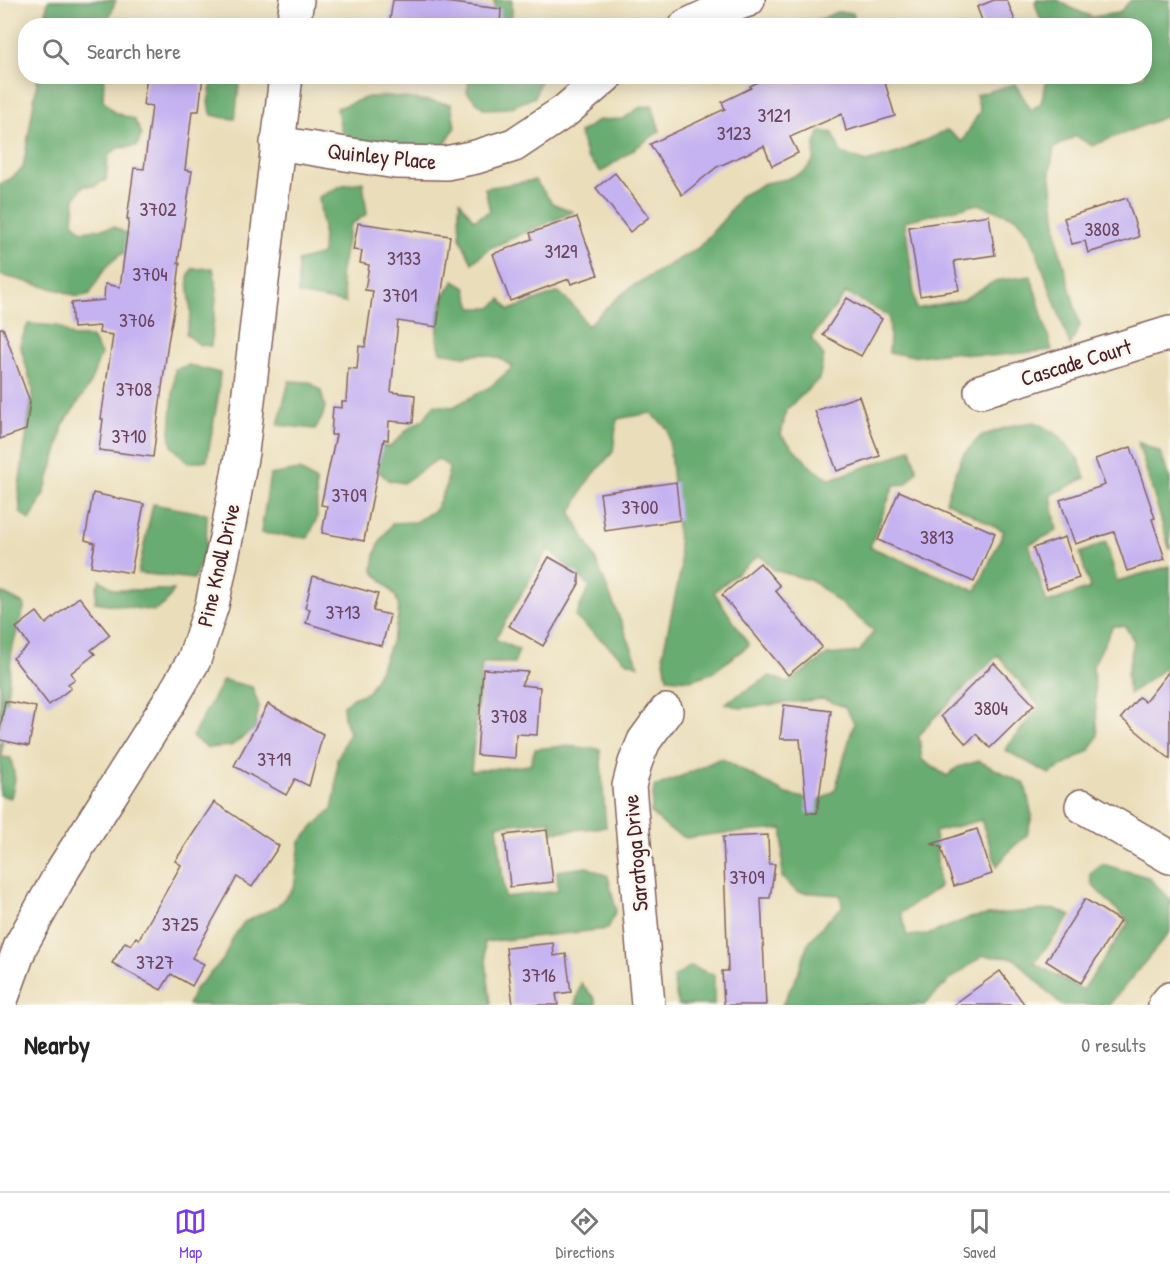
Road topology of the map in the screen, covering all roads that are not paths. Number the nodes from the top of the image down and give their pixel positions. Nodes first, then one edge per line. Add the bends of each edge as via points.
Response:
1 (297, 0) edge
2 (748, 0) edge
3 (294, 18) edge
4 (703, 18) edge
5 (285, 84) edge
6 (597, 84) edge
7 (278, 143) junction
8 (1170, 333) edge
9 (981, 391) dead end
10 (666, 711) dead end
11 (1082, 806) dead end
12 (1170, 858) edge
13 (1170, 999) edge
14 (0, 1003) edge
15 (648, 1005) edge
16 (1165, 1005) edge

1 - 3 street
2 - 4 street
5 - 7 street, Pine Knoll Drive
6 - 7 street, Quinley Place via 514,145 446,164 396,162
7 - 14 street, Pine Knoll Drive via 242,452 212,605 194,660 64,868 20,948
8 - 9 street, Cascade Court
10 - 15 street, Saratoga Drive via 644,741 629,786
11 - 12 street
13 - 16 street

